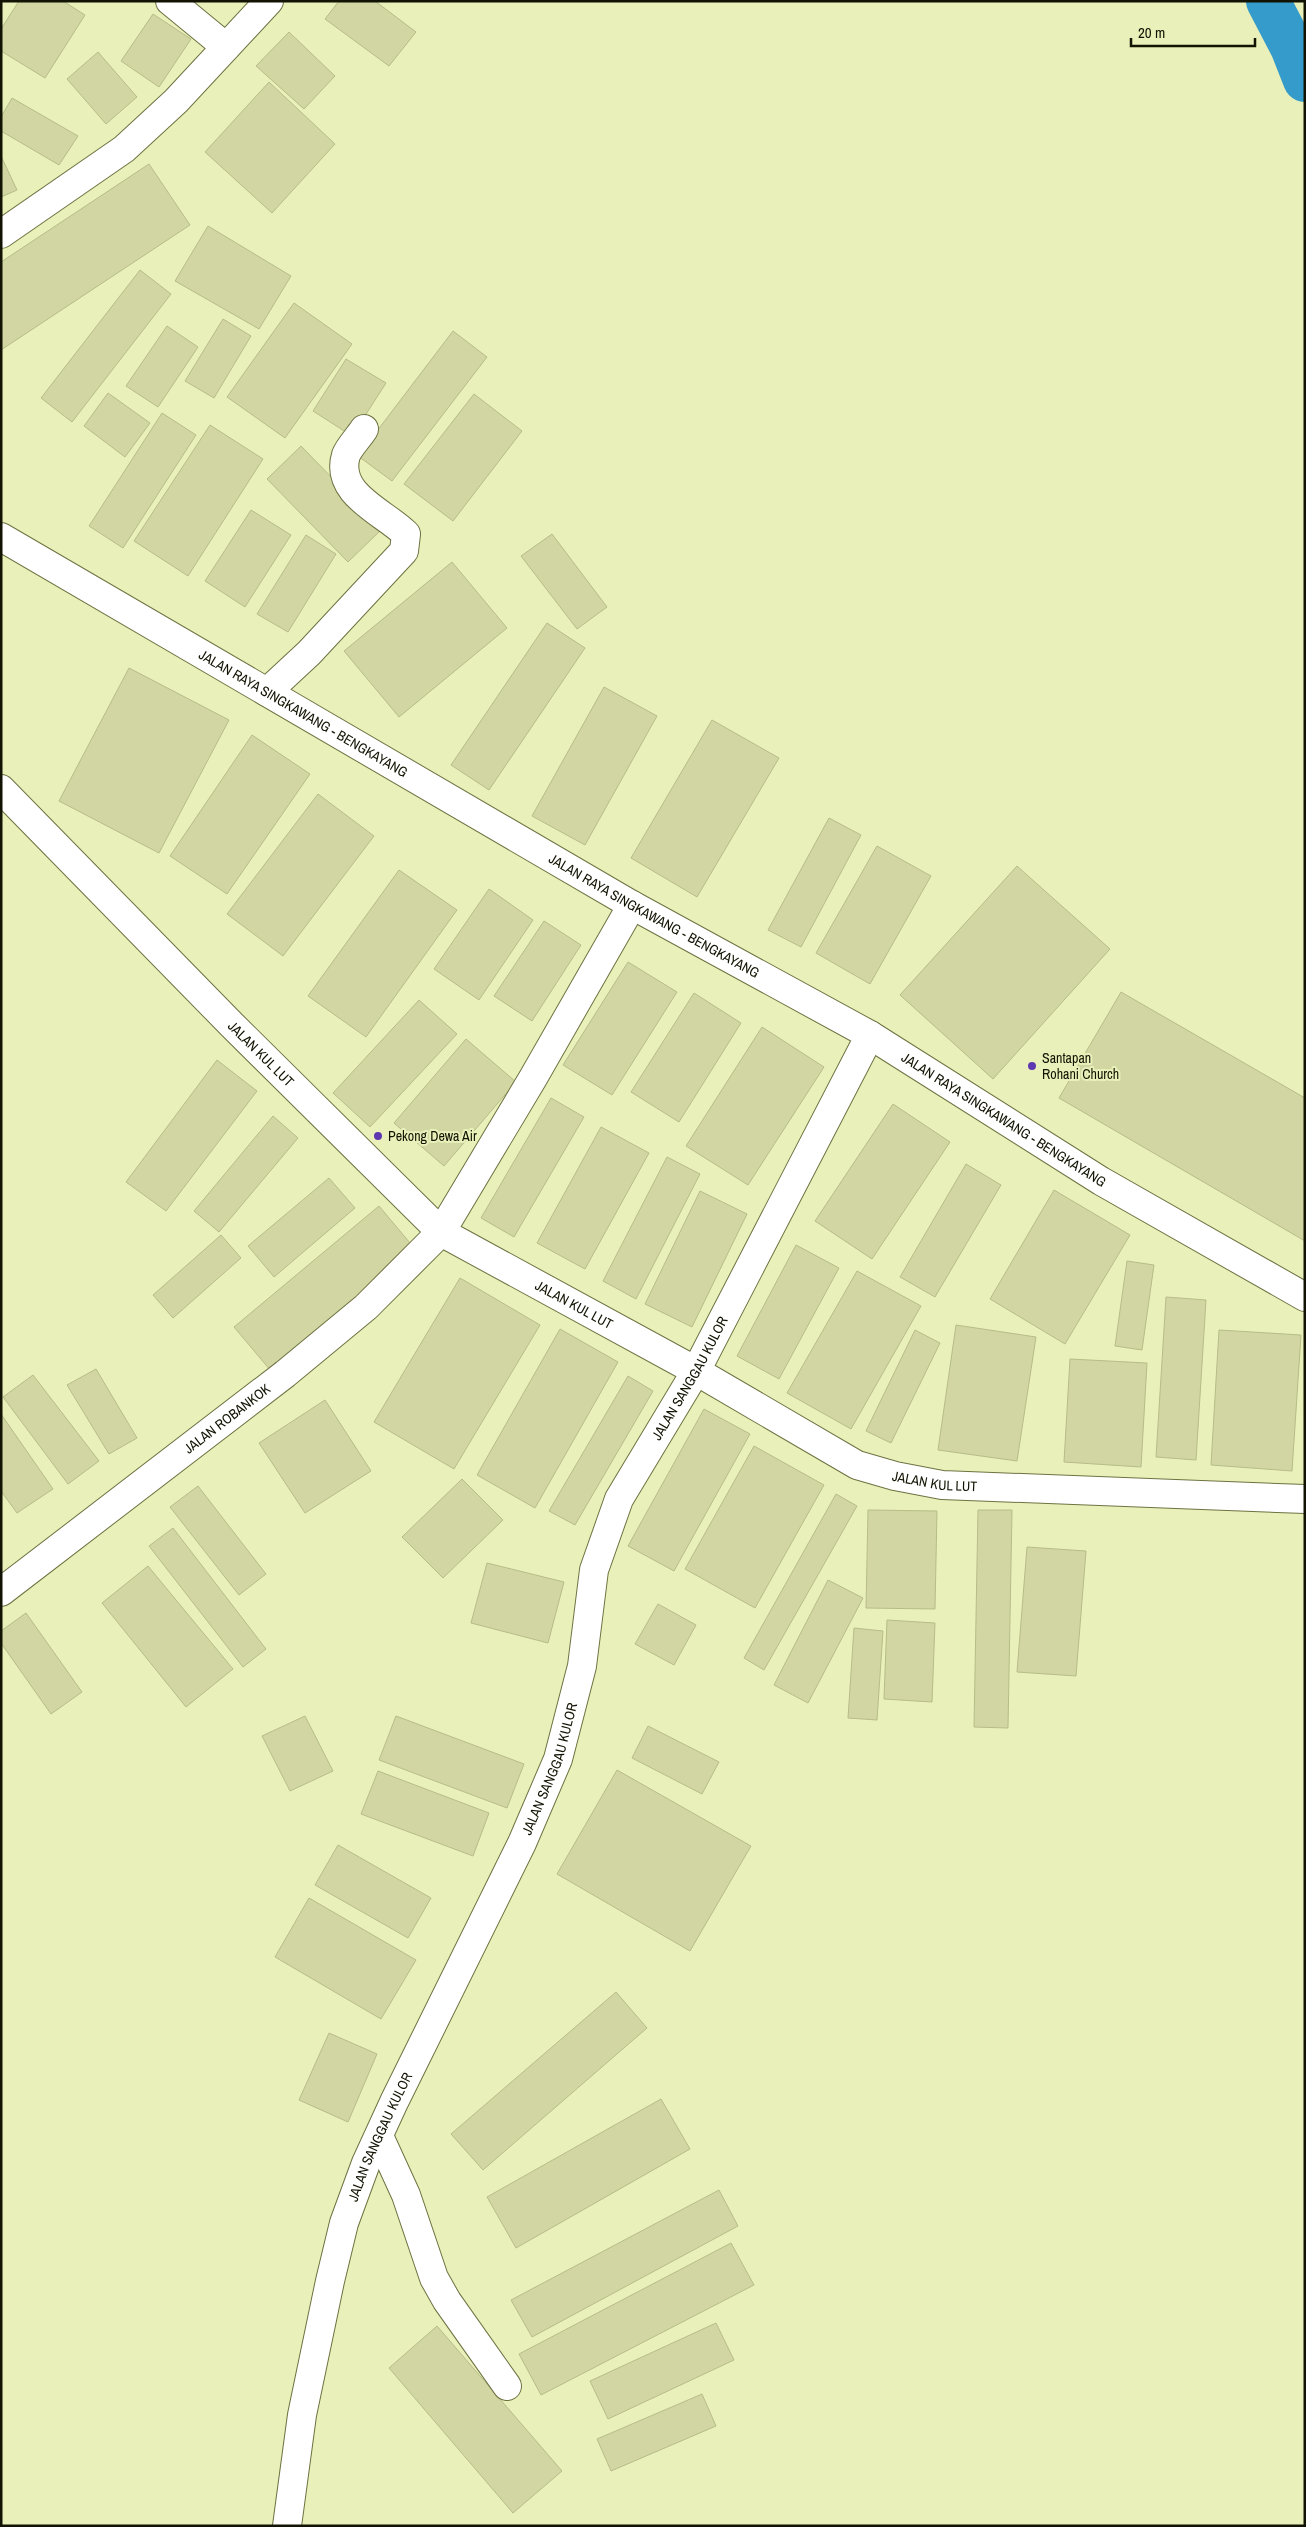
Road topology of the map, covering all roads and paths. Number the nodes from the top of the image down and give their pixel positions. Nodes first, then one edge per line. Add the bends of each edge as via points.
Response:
1 (170, 1) edge
2 (269, 1) edge
3 (226, 47) junction
4 (1, 234) edge
5 (364, 430) dead end
6 (1, 537) edge
7 (267, 692) junction
8 (1, 789) edge
9 (632, 905) junction
10 (870, 1035) junction
11 (441, 1232) junction
12 (1305, 1297) edge
13 (696, 1370) junction
14 (1305, 1499) edge
15 (1, 1592) edge
16 (379, 2136) junction
17 (507, 2386) dead end
18 (287, 2526) edge

1 - 3 street
2 - 3 street
3 - 4 street via 176,101 124,149
5 - 7 street via 346,455 345,472 350,489 406,534 404,550 309,653
6 - 7 street, JALAN RAYA SINGKAWANG - BENGKAYANG
7 - 9 street, JALAN RAYA SINGKAWANG - BENGKAYANG
8 - 11 street, JALAN KUL LUT
9 - 10 street, JALAN RAYA SINGKAWANG - BENGKAYANG
9 - 11 street, JALAN ROBANKOK
10 - 12 street, JALAN RAYA SINGKAWANG - BENGKAYANG via 1101,1181
10 - 13 street, JALAN SANGGAU KULOR
11 - 13 street, JALAN KUL LUT
11 - 15 street, JALAN ROBANKOK via 366,1307 285,1374
13 - 14 street, JALAN KUL LUT via 857,1465 895,1476 942,1485
13 - 16 street, JALAN SANGGAU KULOR via 619,1499 606,1531 594,1570 582,1666 570,1718 543,1798
16 - 17 street via 406,2195 434,2278
16 - 18 street, JALAN SANGGAU KULOR via 344,2223 330,2281 302,2415

